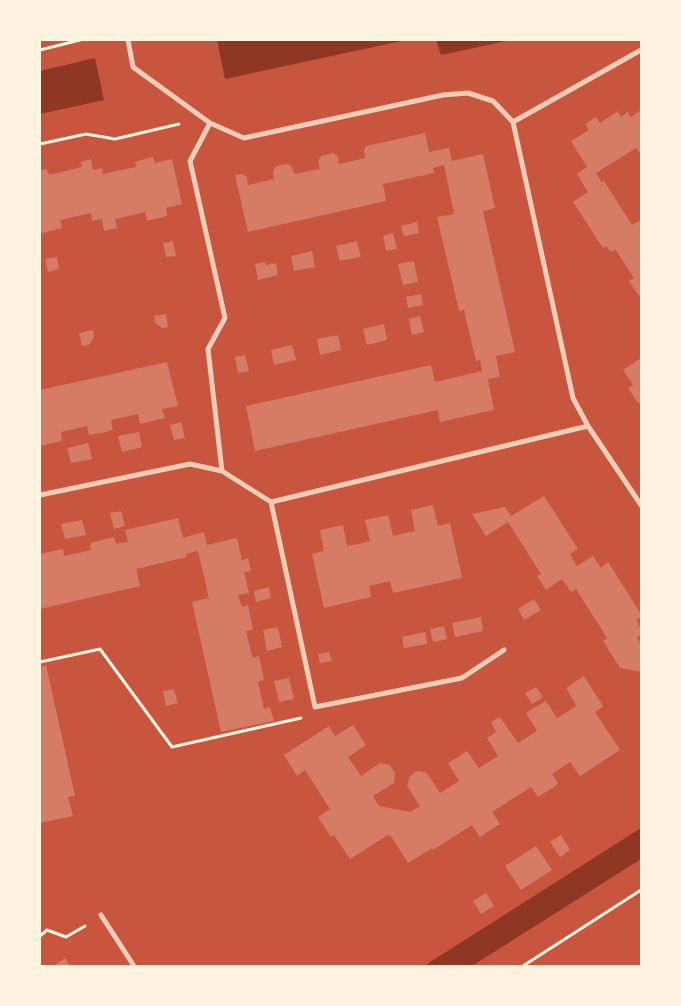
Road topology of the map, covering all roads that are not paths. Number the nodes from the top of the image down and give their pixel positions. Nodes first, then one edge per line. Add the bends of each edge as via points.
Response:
1 (128, 40) edge
2 (641, 50) edge
3 (513, 122) junction
4 (210, 123) junction
5 (588, 426) junction
6 (222, 471) junction
7 (40, 495) edge
8 (271, 502) junction
9 (641, 505) edge
10 (504, 650) dead end
11 (101, 915) road end
12 (134, 966) edge

1 - 4 street via 133,67
2 - 3 street
3 - 4 street via 492,101 468,93 443,95 244,138
3 - 5 street via 573,398
4 - 6 street via 190,161 225,318 208,349
5 - 8 street
5 - 9 street
6 - 7 street via 190,464
6 - 8 street
8 - 10 street via 315,707 462,678
11 - 12 street

